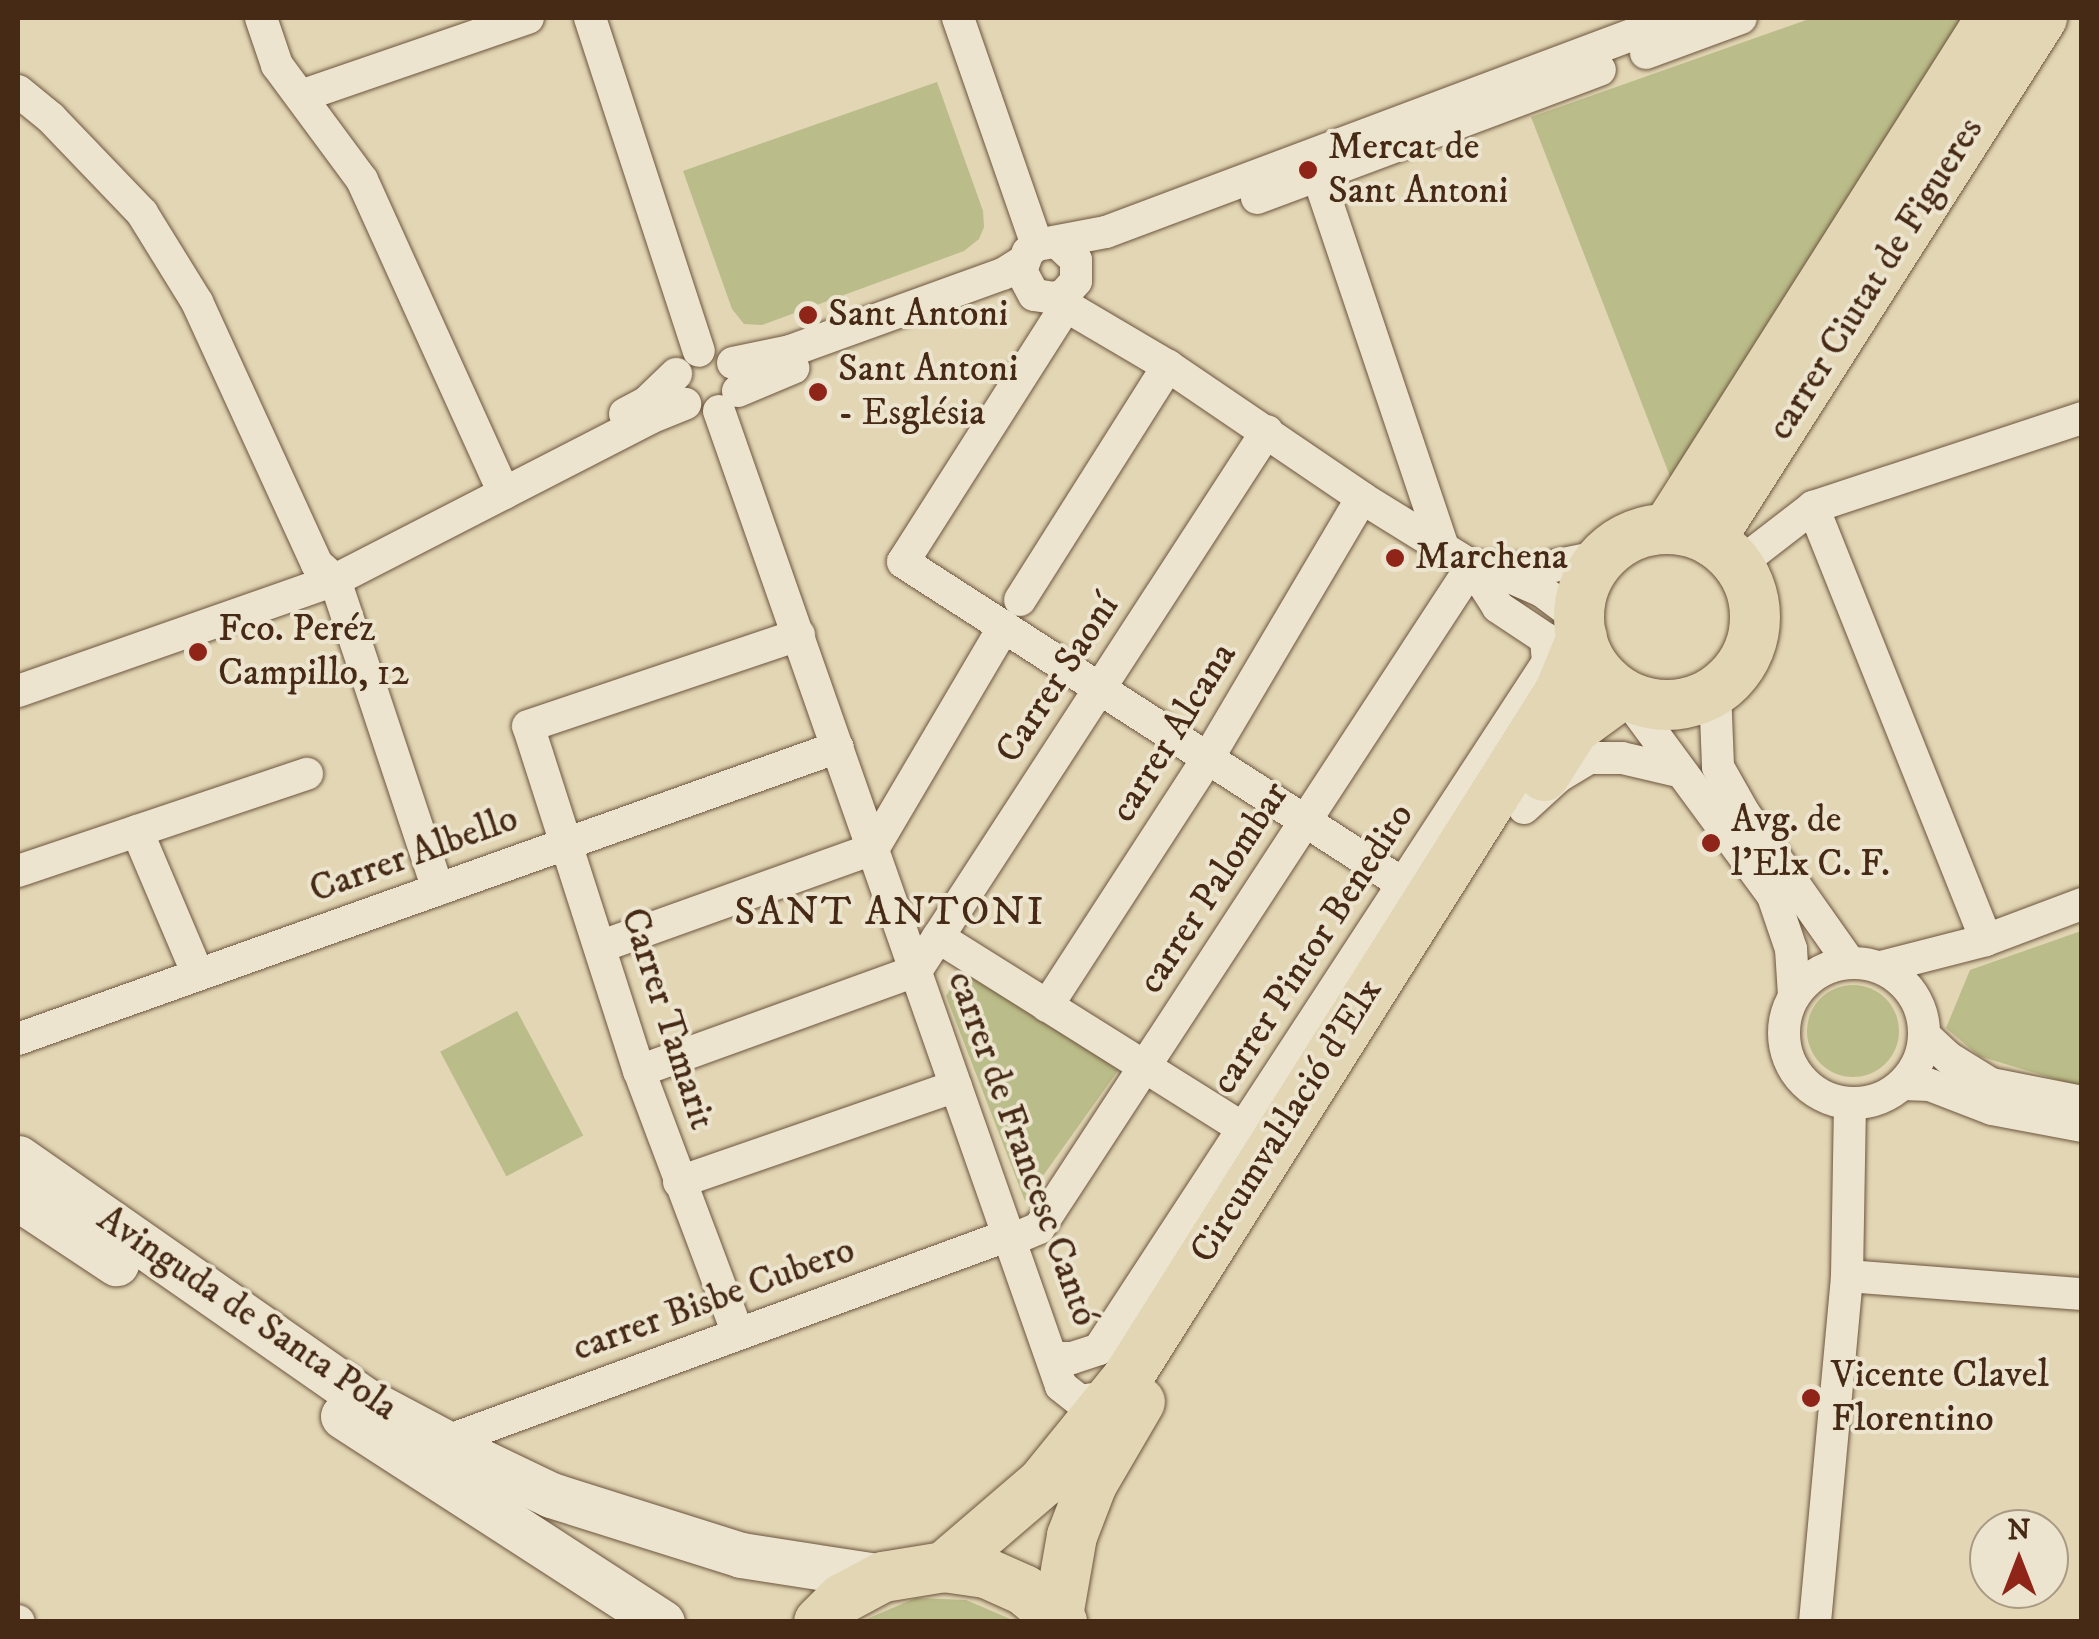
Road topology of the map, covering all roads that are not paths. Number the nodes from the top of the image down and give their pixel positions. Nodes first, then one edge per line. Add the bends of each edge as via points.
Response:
1 (261, 18) edge
2 (528, 18) edge
3 (590, 18) edge
4 (958, 18) edge
5 (1677, 18) edge
6 (1742, 18) edge
7 (1992, 18) edge
8 (2042, 18) edge
9 (18, 92) edge
10 (301, 96) junction
11 (1314, 165) junction
12 (1036, 260) junction
13 (1069, 291) junction
14 (1168, 366) junction
15 (687, 376) junction
16 (730, 388) junction
17 (2082, 418) edge
18 (1267, 432) junction
19 (501, 485) junction
20 (1362, 498) junction
21 (1813, 506) junction
22 (1442, 544) junction
23 (1705, 544) junction
24 (1603, 556) junction
25 (1485, 568) junction
26 (326, 572) junction
27 (1012, 614) junction
28 (1580, 628) junction
29 (798, 635) junction
30 (18, 684) edge
31 (1099, 688) junction
32 (1715, 691) junction
33 (1623, 694) junction
34 (838, 747) junction
35 (1208, 758) junction
36 (1678, 771) junction
37 (307, 774) dead end
38 (1524, 808) junction
39 (1305, 820) junction
40 (137, 831) junction
41 (567, 843) junction
42 (874, 848) junction
43 (18, 871) edge
44 (1403, 884) junction
45 (438, 889) junction
46 (2082, 904) edge
47 (938, 937) junction
48 (1986, 940) junction
49 (602, 946) junction
50 (1866, 965) junction
51 (916, 970) junction
52 (198, 975) junction
53 (1794, 996) junction
54 (1918, 1002) junction
55 (1047, 1006) junction
56 (1925, 1036) junction
57 (18, 1039) edge
58 (1145, 1067) junction
59 (638, 1071) junction
60 (1903, 1084) junction
61 (956, 1086) junction
62 (2082, 1102) edge
63 (1850, 1103) junction
64 (2082, 1126) edge
65 (1244, 1129) junction
66 (18, 1158) edge
67 (679, 1182) junction
68 (18, 1198) edge
69 (1010, 1238) junction
70 (1847, 1276) junction
71 (2082, 1294) edge
72 (738, 1334) junction
73 (1054, 1358) junction
74 (1128, 1377) junction
75 (447, 1441) junction
76 (944, 1567) junction
77 (884, 1577) junction
78 (1060, 1619) edge
79 (662, 1622) edge
80 (820, 1622) edge
81 (1815, 1622) edge

1 - 10 street via 277,65
2 - 10 street
3 - 15 street
4 - 12 street
5 - 11 street
6 - 11 street
7 - 23 main road, carrer Ciutat de Figueres
8 - 23 main road, carrer Ciutat de Figueres
9 - 26 street via 142,213 197,302
10 - 19 street via 362,180
11 - 12 street
11 - 13 street via 1113,251
11 - 22 street
12 - 13 street via 1044,298
12 - 13 street via 1076,260
12 - 16 street via 1006,290
13 - 14 street
13 - 27 street via 903,562
14 - 18 street
14 - 27 street
15 - 16 street via 719,352
15 - 16 street via 698,412
15 - 19 street
16 - 29 street, carrer de Francesc Cantó
17 - 21 street
18 - 20 street
18 - 31 street, Carrer Saoní
19 - 26 street
20 - 22 street
20 - 35 street, carrer Alcana
21 - 23 street
21 - 48 street
22 - 25 street
23 - 24 main road via 1627,538
23 - 32 main road via 1752,595 1752,638 1742,662
24 - 25 street via 1534,570
24 - 28 main road via 1582,591
25 - 28 street via 1542,592
25 - 39 street, carrer Palombar
25 - 44 street, carrer Pintor Benedito via 1498,607 1546,639 1548,662
26 - 30 street
26 - 45 street
27 - 31 street
27 - 42 street
28 - 33 main road via 1592,661
28 - 74 main road, Circumval·lació d'Elx via 1560,691
29 - 34 street, carrer de Francesc Cantó
29 - 41 street, Carrer Tamarit via 528,726
31 - 35 street
31 - 47 street, Carrer Saoní
32 - 33 main road via 1668,705
32 - 50 street via 1718,767 1744,813
33 - 36 street
33 - 38 main road, Circumval·lació d'Elx via 1574,729
34 - 41 street, Carrer Albello
34 - 42 street, carrer de Francesc Cantó
35 - 39 street
35 - 55 street, carrer Alcana
36 - 38 street via 1589,758
36 - 53 street via 1773,896 1791,949
37 - 40 street
38 - 78 main road, Circumval·lació d'Elx via 1123,1428 1072,1536
39 - 44 street
39 - 58 street, carrer Palombar
40 - 43 street
40 - 52 street
41 - 45 street, Carrer Albello
41 - 49 street, Carrer Tamarit
42 - 49 street
42 - 51 street, carrer de Francesc Cantó
44 - 65 street, carrer Pintor Benedito
45 - 52 street, Carrer Albello
46 - 48 street
47 - 51 street, Carrer Saoní
47 - 55 street
48 - 50 street
48 - 54 street
49 - 59 street, Carrer Tamarit
50 - 53 street via 1818,972
50 - 54 street via 1903,982
51 - 59 street
51 - 61 street, carrer de Francesc Cantó
52 - 57 street, Carrer Albello
53 - 63 street via 1784,1022 1786,1052 1800,1077 1822,1095
54 - 56 street
55 - 58 street
56 - 60 street
56 - 62 street via 1991,1084
58 - 65 street
58 - 69 street, carrer Palombar via 1038,1228
59 - 67 street, Carrer Tamarit
60 - 63 street via 1878,1099
60 - 64 street via 1930,1085 1992,1109
61 - 67 street
61 - 69 street, carrer de Francesc Cantó
63 - 70 street
65 - 73 street, carrer Pintor Benedito via 1099,1349
66 - 75 main road, Avinguda de Santa Pola via 363,1399
67 - 72 street, Carrer Tamarit
68 - 79 main road, Avinguda de Santa Pola
69 - 72 street, carrer Bisbe Cubero
69 - 73 street, carrer de Francesc Cantó
70 - 71 street
70 - 81 street
72 - 75 street, carrer Bisbe Cubero
73 - 74 street, carrer de Francesc Cantó via 1061,1386 1080,1401 1104,1397
74 - 76 main road, Circumval·lació d'Elx via 1042,1483
75 - 77 main road, Avinguda de Santa Pola via 551,1495 741,1555
76 - 77 main road
76 - 78 main road via 986,1573 1024,1590
77 - 80 main road via 842,1599

